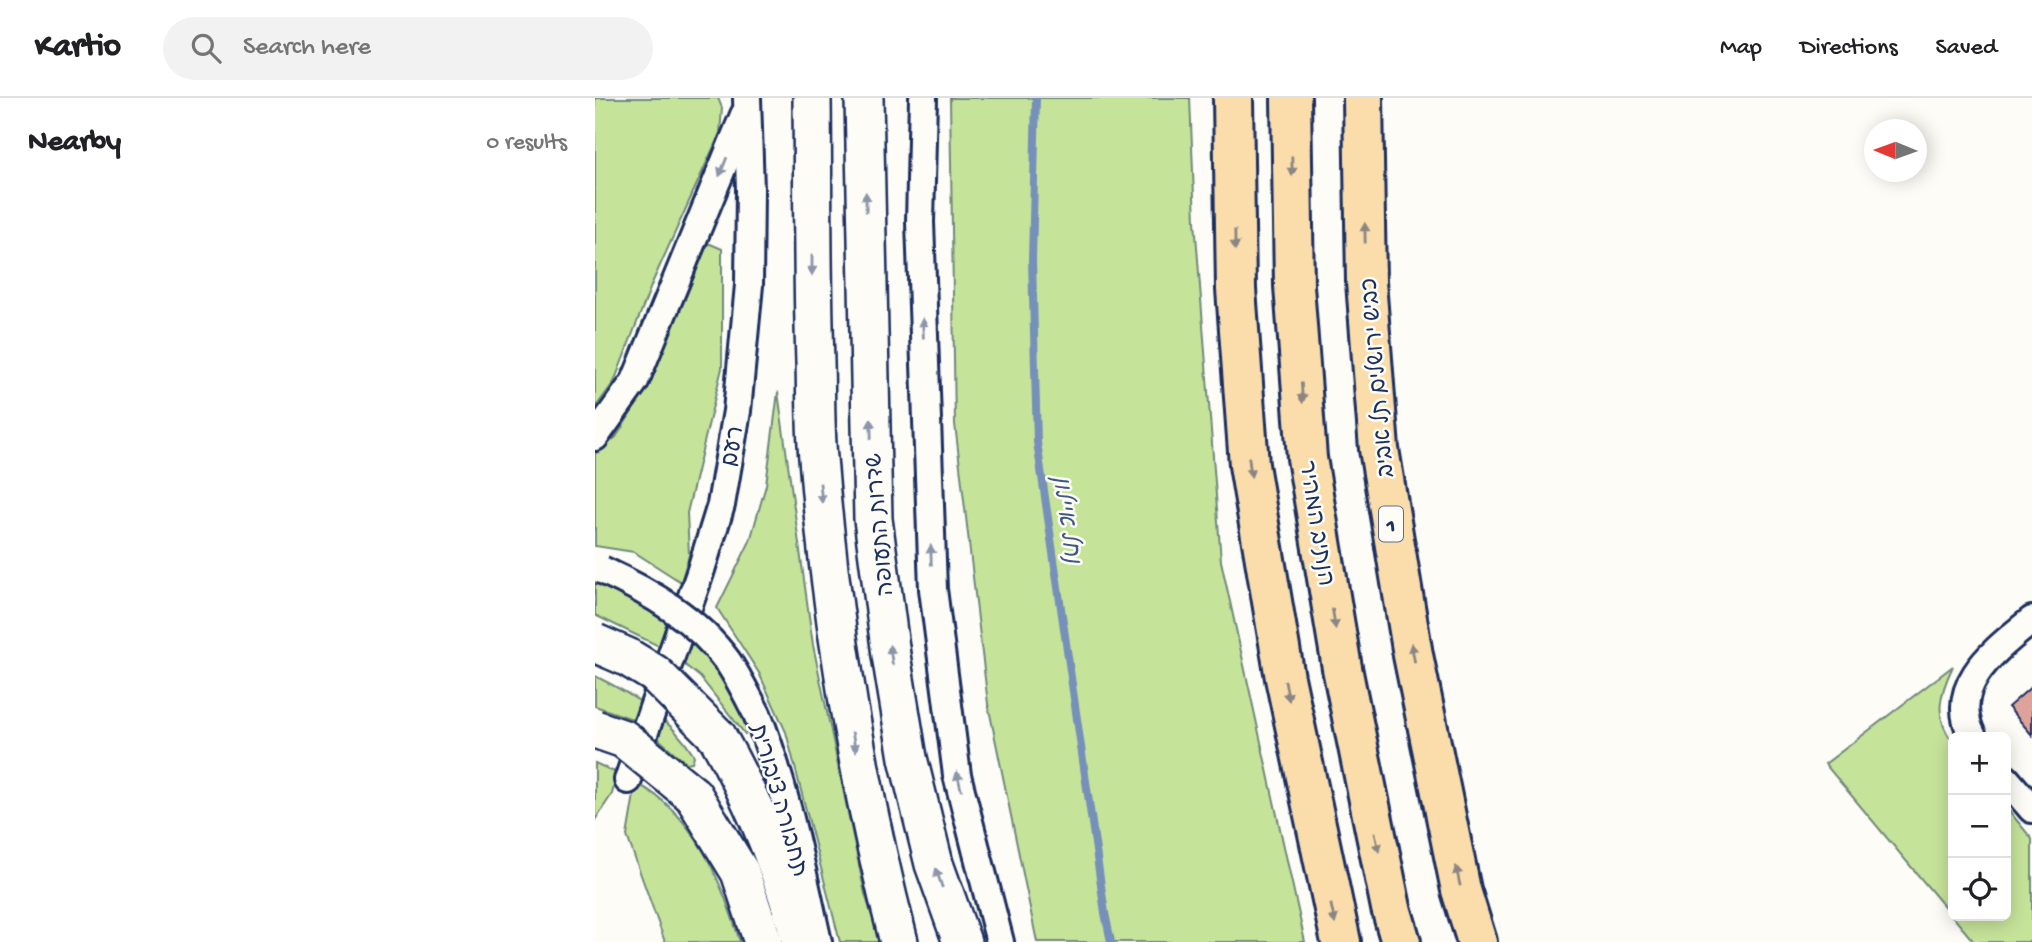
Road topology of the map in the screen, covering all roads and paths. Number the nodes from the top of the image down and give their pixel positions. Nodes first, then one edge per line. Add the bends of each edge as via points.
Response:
1 (923, 98) edge
2 (1233, 98) edge
3 (1291, 98) edge
4 (1363, 98) edge
5 (812, 99) edge
6 (864, 99) edge
7 (748, 101) edge
8 (595, 437) edge
9 (598, 569) edge
10 (2032, 620) edge
11 (595, 643) edge
12 (595, 729) edge
13 (1972, 732) edge
14 (628, 779) dead end
15 (2011, 785) edge
16 (2032, 809) edge
17 (763, 942) edge
18 (801, 942) edge
19 (818, 942) edge
20 (899, 942) edge
21 (961, 942) edge
22 (1000, 942) edge
23 (1341, 942) edge
24 (1401, 942) edge
25 (1477, 942) edge

22 -> 1 street via 957,775 933,589 920,222
2 -> 23 highway via 1236,289 1249,465 1285,678
3 -> 24 highway, הנתיב המהיר via 1294,286 1307,458 1342,668
25 -> 4 highway, כביש ירושלים תל אביב / 1 via 1461,890 1413,654 1379,449 1366,282
5 -> 20 main road via 817,455 848,711
21 -> 6 main road, שדרות התעופה via 908,758 873,519
7 -> 8 street via 635,381
7 - 14 street, רעם via 749,285 737,411 721,505
9 - 19 street, תחבורה ציבורית, bridge via 671,606 728,662 768,741
10 - 13 street via 1990,654 1974,675 1966,713
11 - 18 main road, bridge via 655,674 717,736 771,847
12 - 17 main road, bridge via 624,739 692,796 740,872
15 - 16 street

